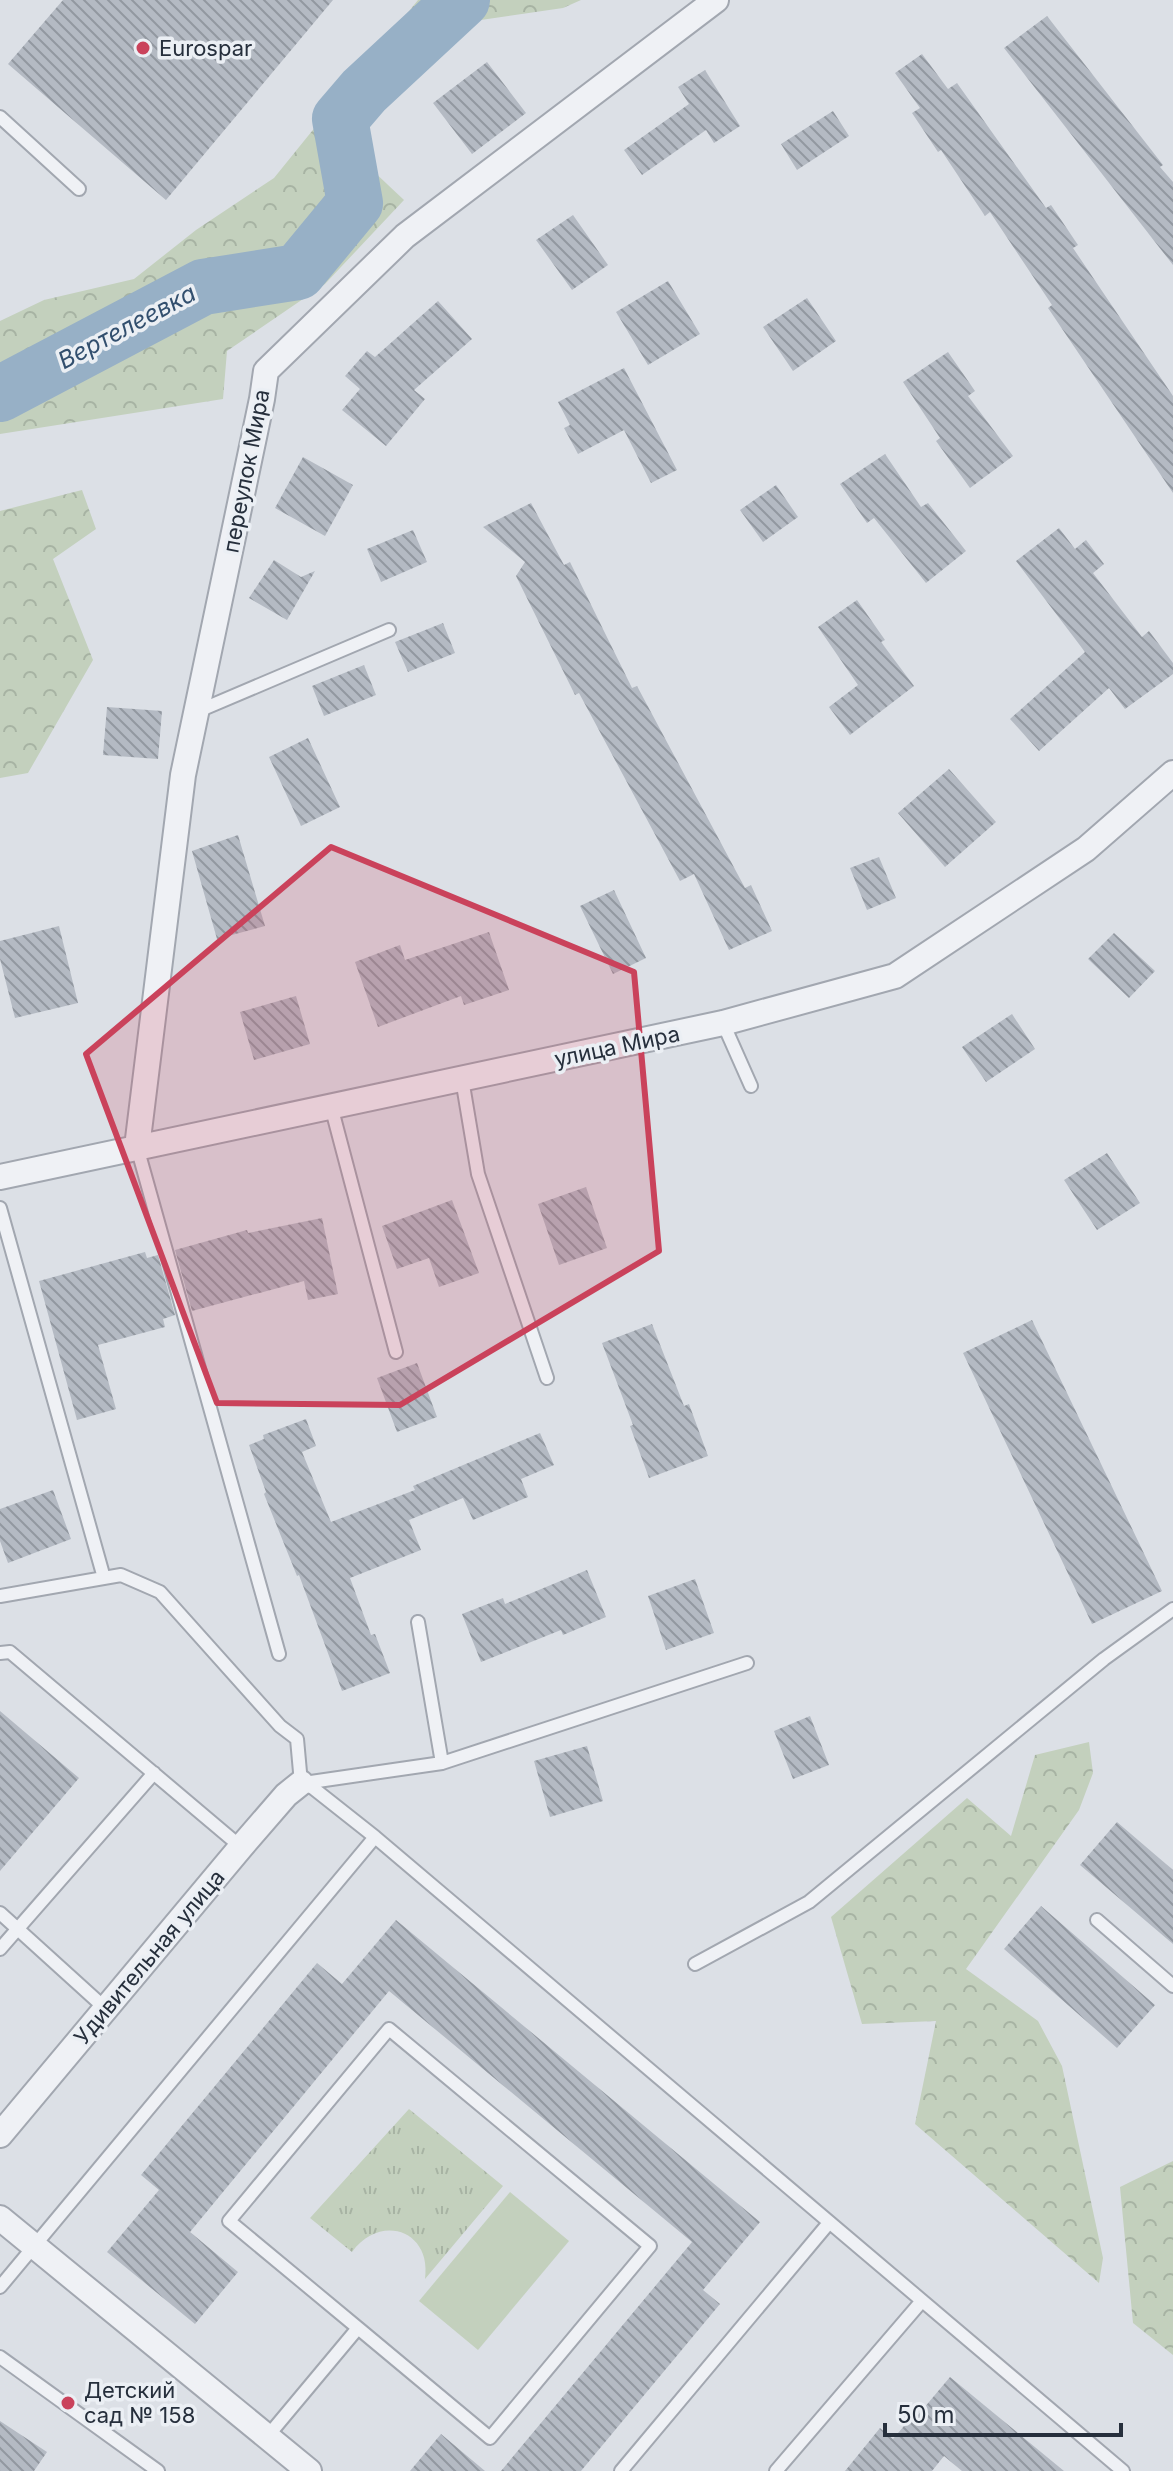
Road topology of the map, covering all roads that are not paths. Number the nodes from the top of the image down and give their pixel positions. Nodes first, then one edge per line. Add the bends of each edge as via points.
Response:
1 (716, 0) edge
2 (0, 117) edge
3 (79, 189) dead end
4 (389, 630) dead end
5 (196, 712) junction
6 (1167, 789) edge
7 (723, 1023) junction
8 (462, 1079) junction
9 (751, 1086) dead end
10 (331, 1106) junction
11 (137, 1147) junction
12 (0, 1177) edge
13 (0, 1208) edge
14 (396, 1352) dead end
15 (547, 1378) dead end
16 (104, 1578) junction
17 (0, 1596) edge
18 (1173, 1609) edge
19 (418, 1622) dead end
20 (0, 1653) edge
21 (279, 1654) dead end
22 (747, 1663) dead end
23 (442, 1763) junction
24 (154, 1773) junction
25 (301, 1783) junction
26 (375, 1837) junction
27 (241, 1847) junction
28 (0, 1913) edge
29 (1097, 1920) dead end
30 (18, 1929) junction
31 (0, 1949) edge
32 (695, 1964) dead end
33 (1173, 1986) edge
34 (106, 2009) junction
35 (0, 2135) edge
36 (0, 2218) edge
37 (828, 2224) junction
38 (34, 2246) junction
39 (0, 2287) edge
40 (921, 2302) junction
41 (358, 2328) junction
42 (0, 2357) edge
43 (267, 2437) junction
44 (158, 2471) edge
45 (309, 2471) edge
46 (621, 2471) edge
47 (776, 2471) edge
48 (1123, 2471) edge

1 - 5 street, переулок Мира via 405,236 266,371
2 - 3 lane
4 - 5 lane
5 - 11 street, переулок Мира via 183,775
6 - 7 street, улица Мира via 895,976
7 - 8 street, улица Мира
7 - 9 lane
8 - 10 street, улица Мира
8 - 15 lane via 478,1174
10 - 11 street, улица Мира
10 - 14 lane
11 - 12 street, улица Мира
11 - 21 lane
13 - 16 lane
16 - 17 lane
16 - 25 lane via 121,1575 160,1592 297,1739
18 - 32 lane via 1104,1659 809,1902
19 - 23 lane
20 - 24 lane via 10,1652
22 - 23 lane
23 - 25 lane
24 - 27 lane
24 - 30 lane
25 - 26 lane
25 - 27 street, Удивительная улица
26 - 37 lane
26 - 38 lane
27 - 34 street, Удивительная улица
28 - 30 lane
29 - 33 lane
30 - 31 lane
30 - 34 lane
34 - 35 street, Удивительная улица
36 - 38 street
37 - 40 lane
37 - 46 lane
38 - 39 lane
38 - 43 street
40 - 47 lane
40 - 48 lane
41 - 41 lane via 229,2221 389,2029 650,2246 490,2438
41 - 43 lane
42 - 44 lane
43 - 45 street

